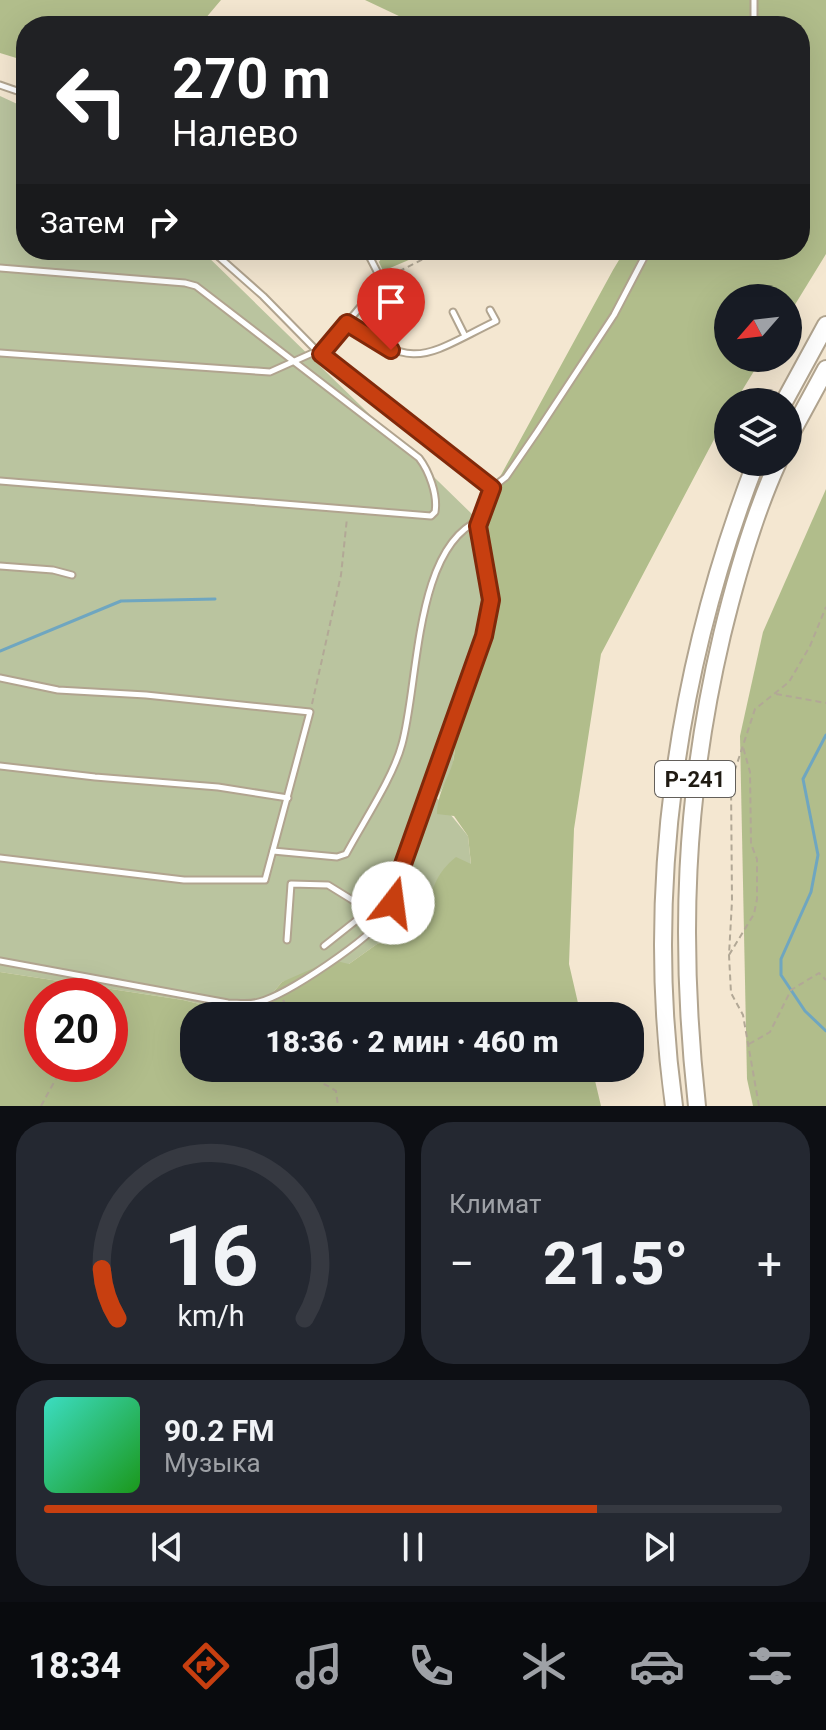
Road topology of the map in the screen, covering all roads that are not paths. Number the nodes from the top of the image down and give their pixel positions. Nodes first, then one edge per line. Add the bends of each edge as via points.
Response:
1 (222, 260) edge
2 (371, 260) edge
3 (643, 260) edge
4 (0, 268) edge
5 (490, 310) dead end
6 (453, 312) dead end
7 (347, 323) junction
8 (826, 325) edge
9 (465, 336) junction
10 (319, 352) junction
11 (0, 353) edge
12 (295, 361) junction
13 (826, 369) edge
14 (792, 388) edge
15 (802, 413) edge
16 (750, 476) edge
17 (772, 476) edge
18 (0, 481) edge
19 (492, 488) junction
20 (480, 520) junction
21 (0, 566) edge
22 (72, 575) dead end
23 (0, 678) edge
24 (0, 766) edge
25 (288, 798) junction
26 (273, 851) junction
27 (0, 858) edge
28 (397, 881) junction
29 (370, 911) junction
30 (287, 940) dead end
31 (324, 946) dead end
32 (0, 961) edge
33 (674, 1106) edge
34 (697, 1106) edge

1 - 10 lane
2 - 7 lane via 382,281
3 - 19 lane via 555,406 506,477
4 - 12 lane via 196,286
5 - 9 lane via 496,321
6 - 9 lane
7 - 9 lane via 391,350 412,356
7 - 10 lane
8 - 14 highway
10 - 12 lane
10 - 19 lane
11 - 12 lane via 270,372
12 - 18 lane via 419,458 437,504 431,516
13 - 15 highway
16 - 33 highway, Р-241 via 716,577 671,795 664,957
17 - 34 highway, Р-241 via 728,611 692,798 687,978
19 - 20 lane
20 - 26 lane via 457,535 437,567 403,743 346,854
20 - 28 lane via 491,600 484,636
21 - 22 lane
23 - 25 lane via 58,690 310,712
24 - 25 lane
25 - 26 lane
26 - 27 lane via 265,880 184,880
28 - 29 lane
28 - 32 lane via 393,903 373,930 260,1002 228,1003
29 - 30 lane via 328,885 291,884
29 - 31 lane

